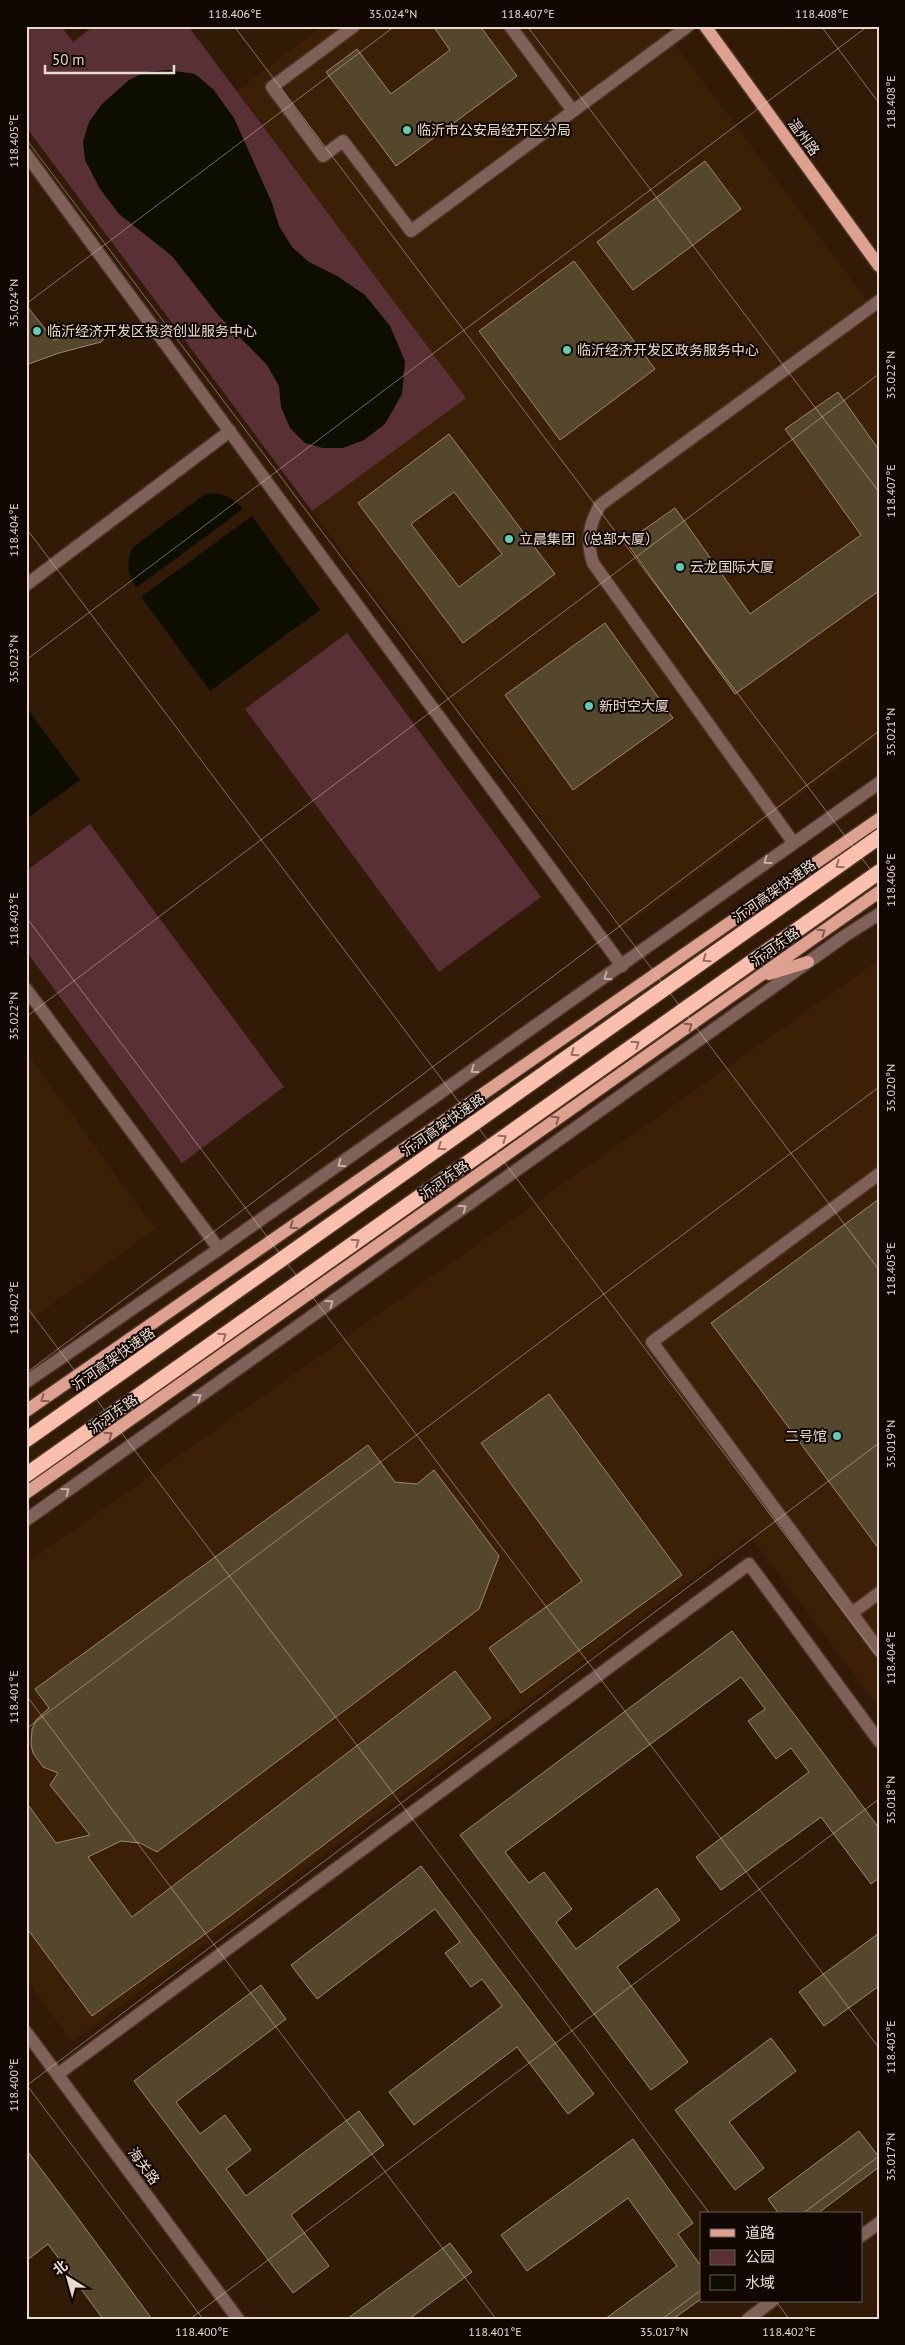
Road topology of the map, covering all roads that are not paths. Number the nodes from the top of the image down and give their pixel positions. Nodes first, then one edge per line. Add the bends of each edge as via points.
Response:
1 (354, 26) edge
2 (510, 26) edge
3 (688, 26) edge
4 (705, 26) edge
5 (573, 111) junction
6 (26, 154) edge
7 (879, 266) edge
8 (879, 300) edge
9 (230, 431) junction
10 (26, 585) edge
11 (879, 784) edge
12 (879, 818) edge
13 (879, 837) edge
14 (793, 842) junction
15 (879, 872) edge
16 (879, 892) edge
17 (879, 914) edge
18 (808, 962) junction
19 (622, 966) junction
20 (759, 976) junction
21 (26, 989) edge
22 (879, 1174) edge
23 (219, 1249) junction
24 (26, 1382) edge
25 (26, 1411) edge
26 (26, 1440) edge
27 (26, 1475) edge
28 (26, 1493) edge
29 (26, 1520) edge
30 (879, 1593) edge
31 (852, 1614) junction
32 (879, 1650) edge
33 (879, 1741) edge
34 (26, 2032) edge
35 (58, 2074) junction
36 (879, 2223) edge
37 (862, 2235) edge
38 (771, 2302) edge
39 (238, 2319) edge
40 (748, 2319) edge

1 - 5 street via 272,87 323,156 343,141 411,231
2 - 5 street
3 - 5 street
4 - 7 main road, 温州路
6 - 9 street
8 - 14 street via 600,505 588,534 593,563
9 - 10 street
9 - 19 street
11 - 14 street
12 -> 25 main road
13 -> 26 highway, 沂河高架快速路
14 -> 19 street
27 -> 15 highway
20 -> 16 main road, 沂河东路
17 - 18 street
18 - 20 main road
29 -> 18 street
19 -> 23 street
28 -> 20 main road, 沂河东路
21 - 23 street
22 - 31 street via 652,1342
23 - 24 street
30 - 31 street
31 - 32 street
33 - 35 street via 749,1564
34 - 35 street, 海关路
35 - 39 street, 海关路
36 - 37 street
38 - 40 street

